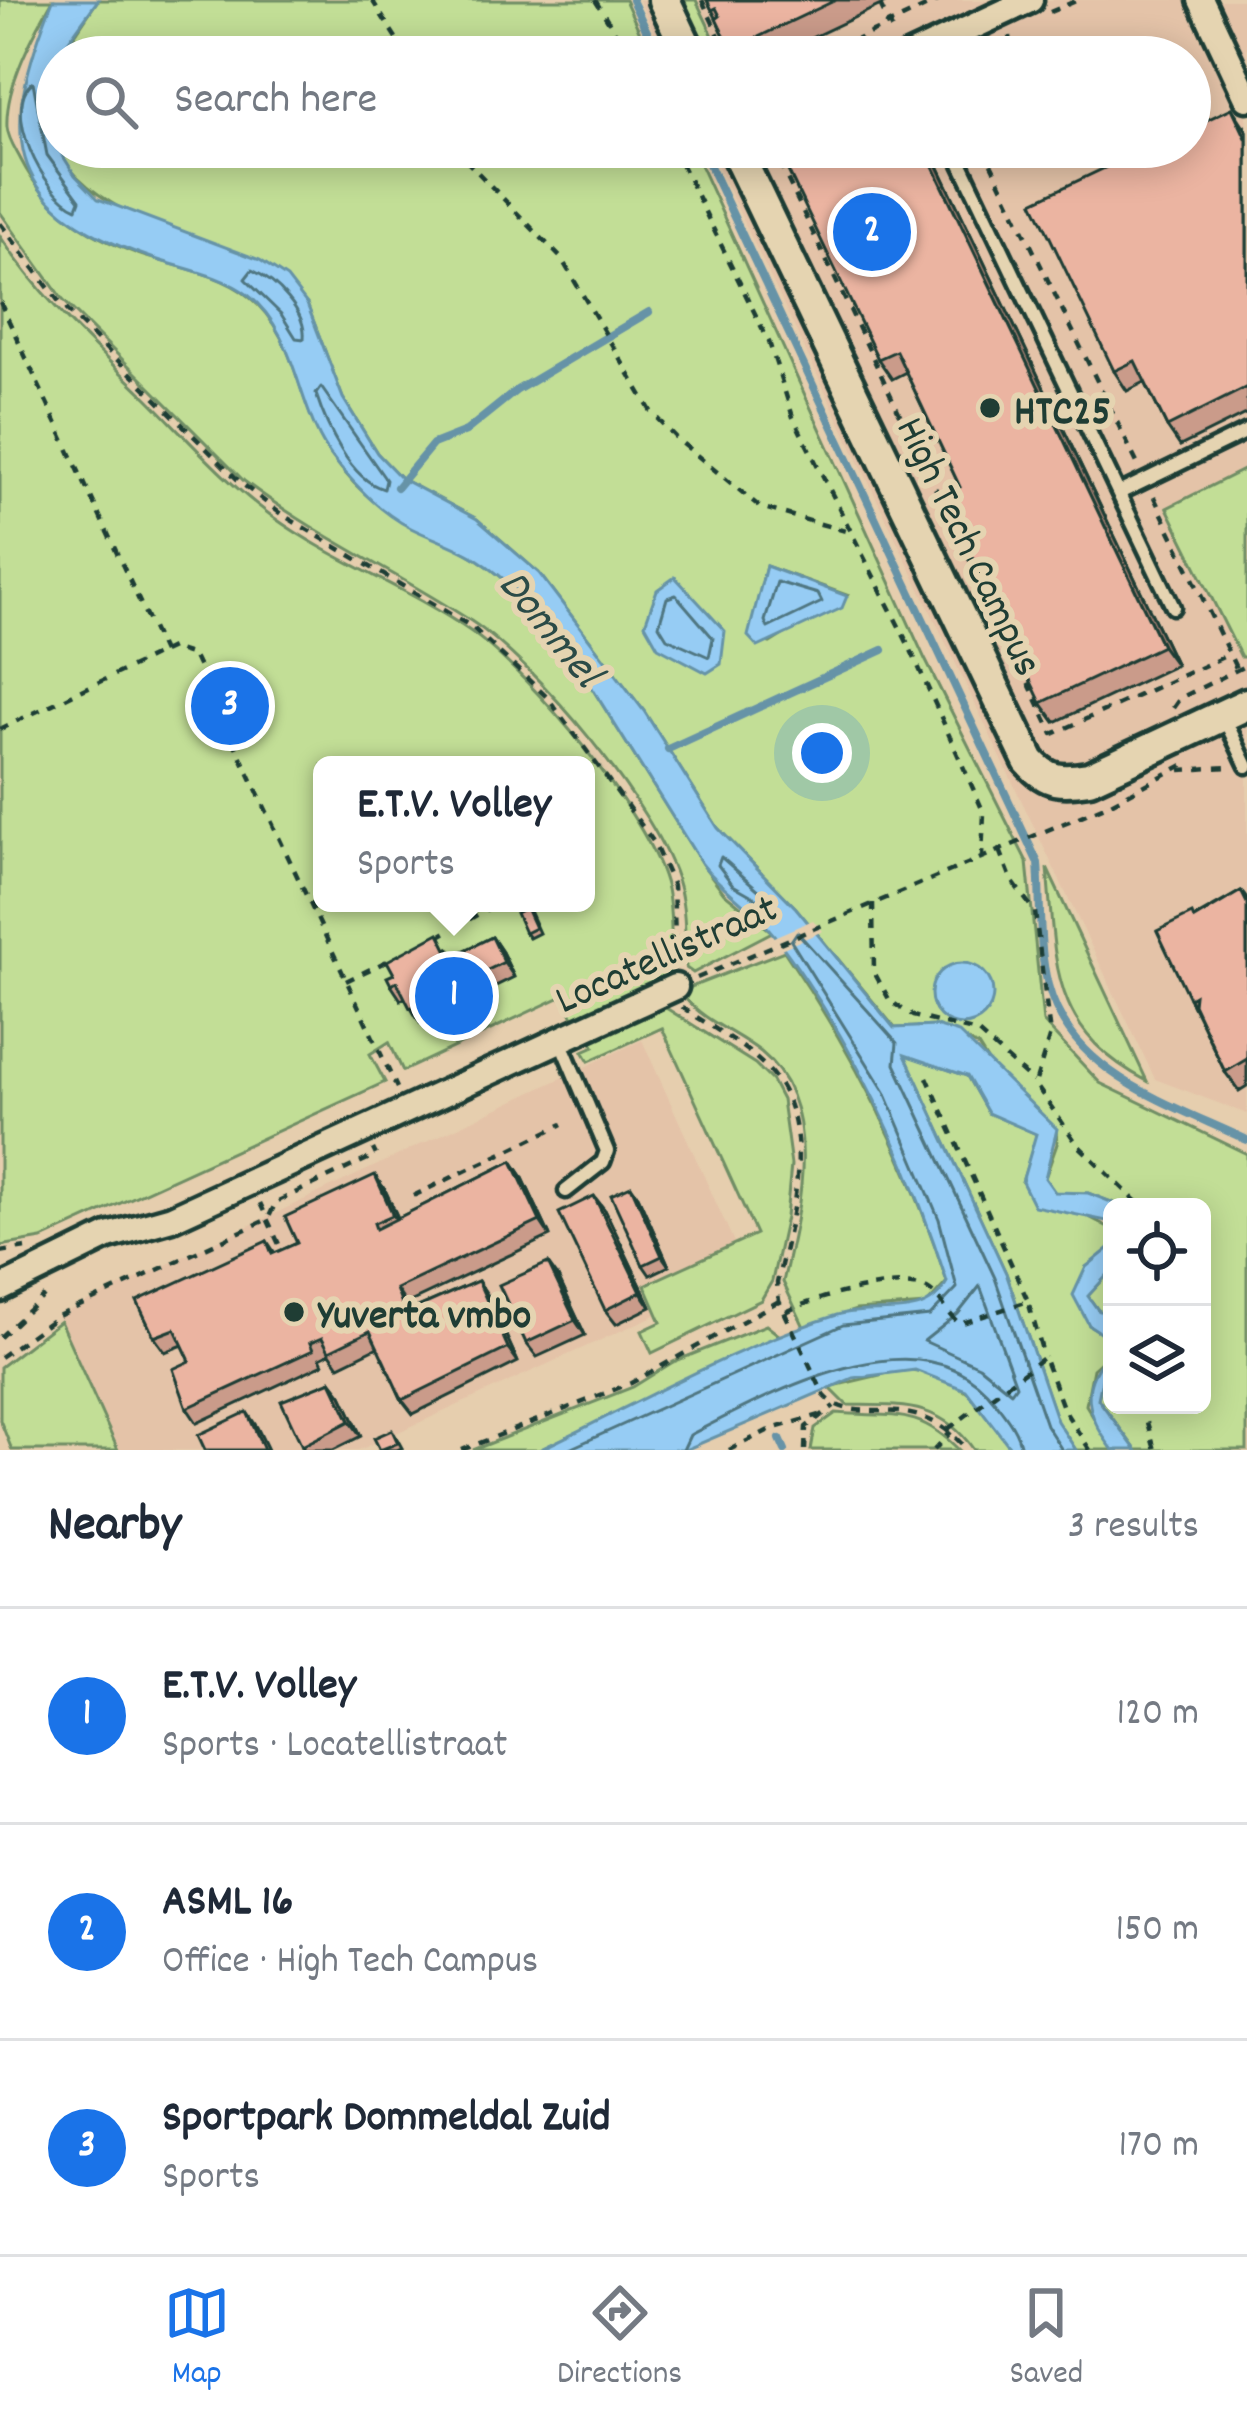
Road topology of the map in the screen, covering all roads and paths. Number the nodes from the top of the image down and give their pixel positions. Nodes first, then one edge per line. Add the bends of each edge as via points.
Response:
1 (373, 0) edge
2 (595, 0) edge
3 (664, 0) edge
4 (702, 0) edge
5 (919, 0) edge
6 (940, 0) edge
7 (1030, 0) edge
8 (1201, 0) edge
9 (880, 5) dead end
10 (995, 8) edge
11 (923, 9) junction
12 (889, 24) junction
13 (395, 36) edge
14 (618, 36) edge
15 (681, 36) edge
16 (719, 36) edge
17 (864, 36) edge
18 (896, 36) edge
19 (932, 36) edge
20 (1247, 98) edge
21 (473, 168) edge
22 (683, 168) edge
23 (744, 168) edge
24 (784, 168) edge
25 (962, 168) edge
26 (993, 168) edge
27 (0, 223) edge
28 (0, 302) edge
29 (1247, 431) edge
30 (1146, 480) junction
31 (1119, 493) junction
32 (851, 532) junction
33 (1173, 607) dead end
34 (164, 652) junction
35 (1229, 654) junction
36 (1247, 665) edge
37 (1172, 681) junction
38 (1180, 698) dead end
39 (1235, 710) edge
40 (0, 729) edge
41 (594, 756) edge
42 (595, 758) edge
43 (1247, 765) edge
44 (1180, 770) dead end
45 (1036, 835) dead end
46 (1003, 849) junction
47 (982, 857) junction
48 (873, 903) junction
49 (313, 910) edge
50 (314, 912) edge
51 (482, 912) edge
52 (423, 944) edge
53 (404, 953) edge
54 (346, 981) junction
55 (675, 987) junction
56 (565, 1052) dead end
57 (927, 1077) dead end
58 (1035, 1084) junction
59 (406, 1109) junction
60 (563, 1124) dead end
61 (370, 1144) dead end
62 (250, 1181) junction
63 (566, 1191) dead end
64 (413, 1196) dead end
65 (1133, 1198) edge
66 (985, 1207) junction
67 (977, 1210) dead end
68 (268, 1220) junction
69 (284, 1256) edge
70 (0, 1289) edge
71 (779, 1300) junction
72 (1028, 1301) junction
73 (785, 1312) junction
74 (0, 1357) edge
75 (1044, 1357) junction
76 (834, 1406) junction
77 (1145, 1414) edge
78 (820, 1415) junction
79 (950, 1431) junction
80 (462, 1450) edge
81 (729, 1450) edge
82 (805, 1450) edge
83 (934, 1450) edge
84 (967, 1450) edge
85 (1090, 1450) edge
86 (1155, 1450) edge

1 - 13 path
2 - 14 path
3 - 15 street
4 - 16 path
5 - 11 path
6 - 11 path
7 - 10 street
8 - 20 street
9 - 12 path
10 - 19 street
11 - 12 path
12 - 17 path
12 - 18 path
21 - 32 path via 561,258 652,412 704,464 760,507
22 - 32 path
23 - 39 street, High Tech Campus via 1029,761 1061,782 1089,778
24 - 37 path via 1053,734
25 - 31 lane
26 - 30 path
27 - 41 path via 61,303 241,483 472,627 548,698
28 - 34 path
29 - 30 lane
30 - 31 lane
30 - 35 path
31 - 33 lane
32 - 47 path via 985,813
34 - 40 path
34 - 49 path via 194,656
35 - 36 path via 1237,670
35 - 37 path
37 - 38 path
39 - 43 lane
42 - 55 path via 653,841 673,886
43 - 44 path
45 - 46 path, Locatellistraat
46 - 47 path, Locatellistraat
46 - 58 path via 1012,881 1036,912 1050,1035
47 - 48 path, Locatellistraat
48 - 55 path, Locatellistraat
48 - 58 path via 874,972 890,1001 913,1016 977,1032
50 - 54 path
51 - 52 path
53 - 54 path
54 - 59 path
55 - 59 street, Locatellistraat
55 - 71 path via 682,1008 758,1060 787,1097 797,1167
56 - 63 lane via 607,1151
57 - 66 path
58 - 65 path via 1078,1145
59 - 62 street, Locatellistraat
60 - 64 path
61 - 68 path via 376,1155 276,1202
62 - 68 path
62 - 70 street, Locatellistraat
66 - 67 path
66 - 72 path
68 - 69 path
68 - 74 path via 58,1316
71 - 73 path
71 - 80 path via 632,1383
72 - 73 path via 960,1324 923,1286 881,1286
72 - 75 path
73 - 76 path
75 - 79 path
75 - 85 path
76 - 78 path
76 - 79 path via 913,1411
77 - 86 path
78 - 81 path
78 - 82 path via 806,1427
79 - 83 path
79 - 84 path

